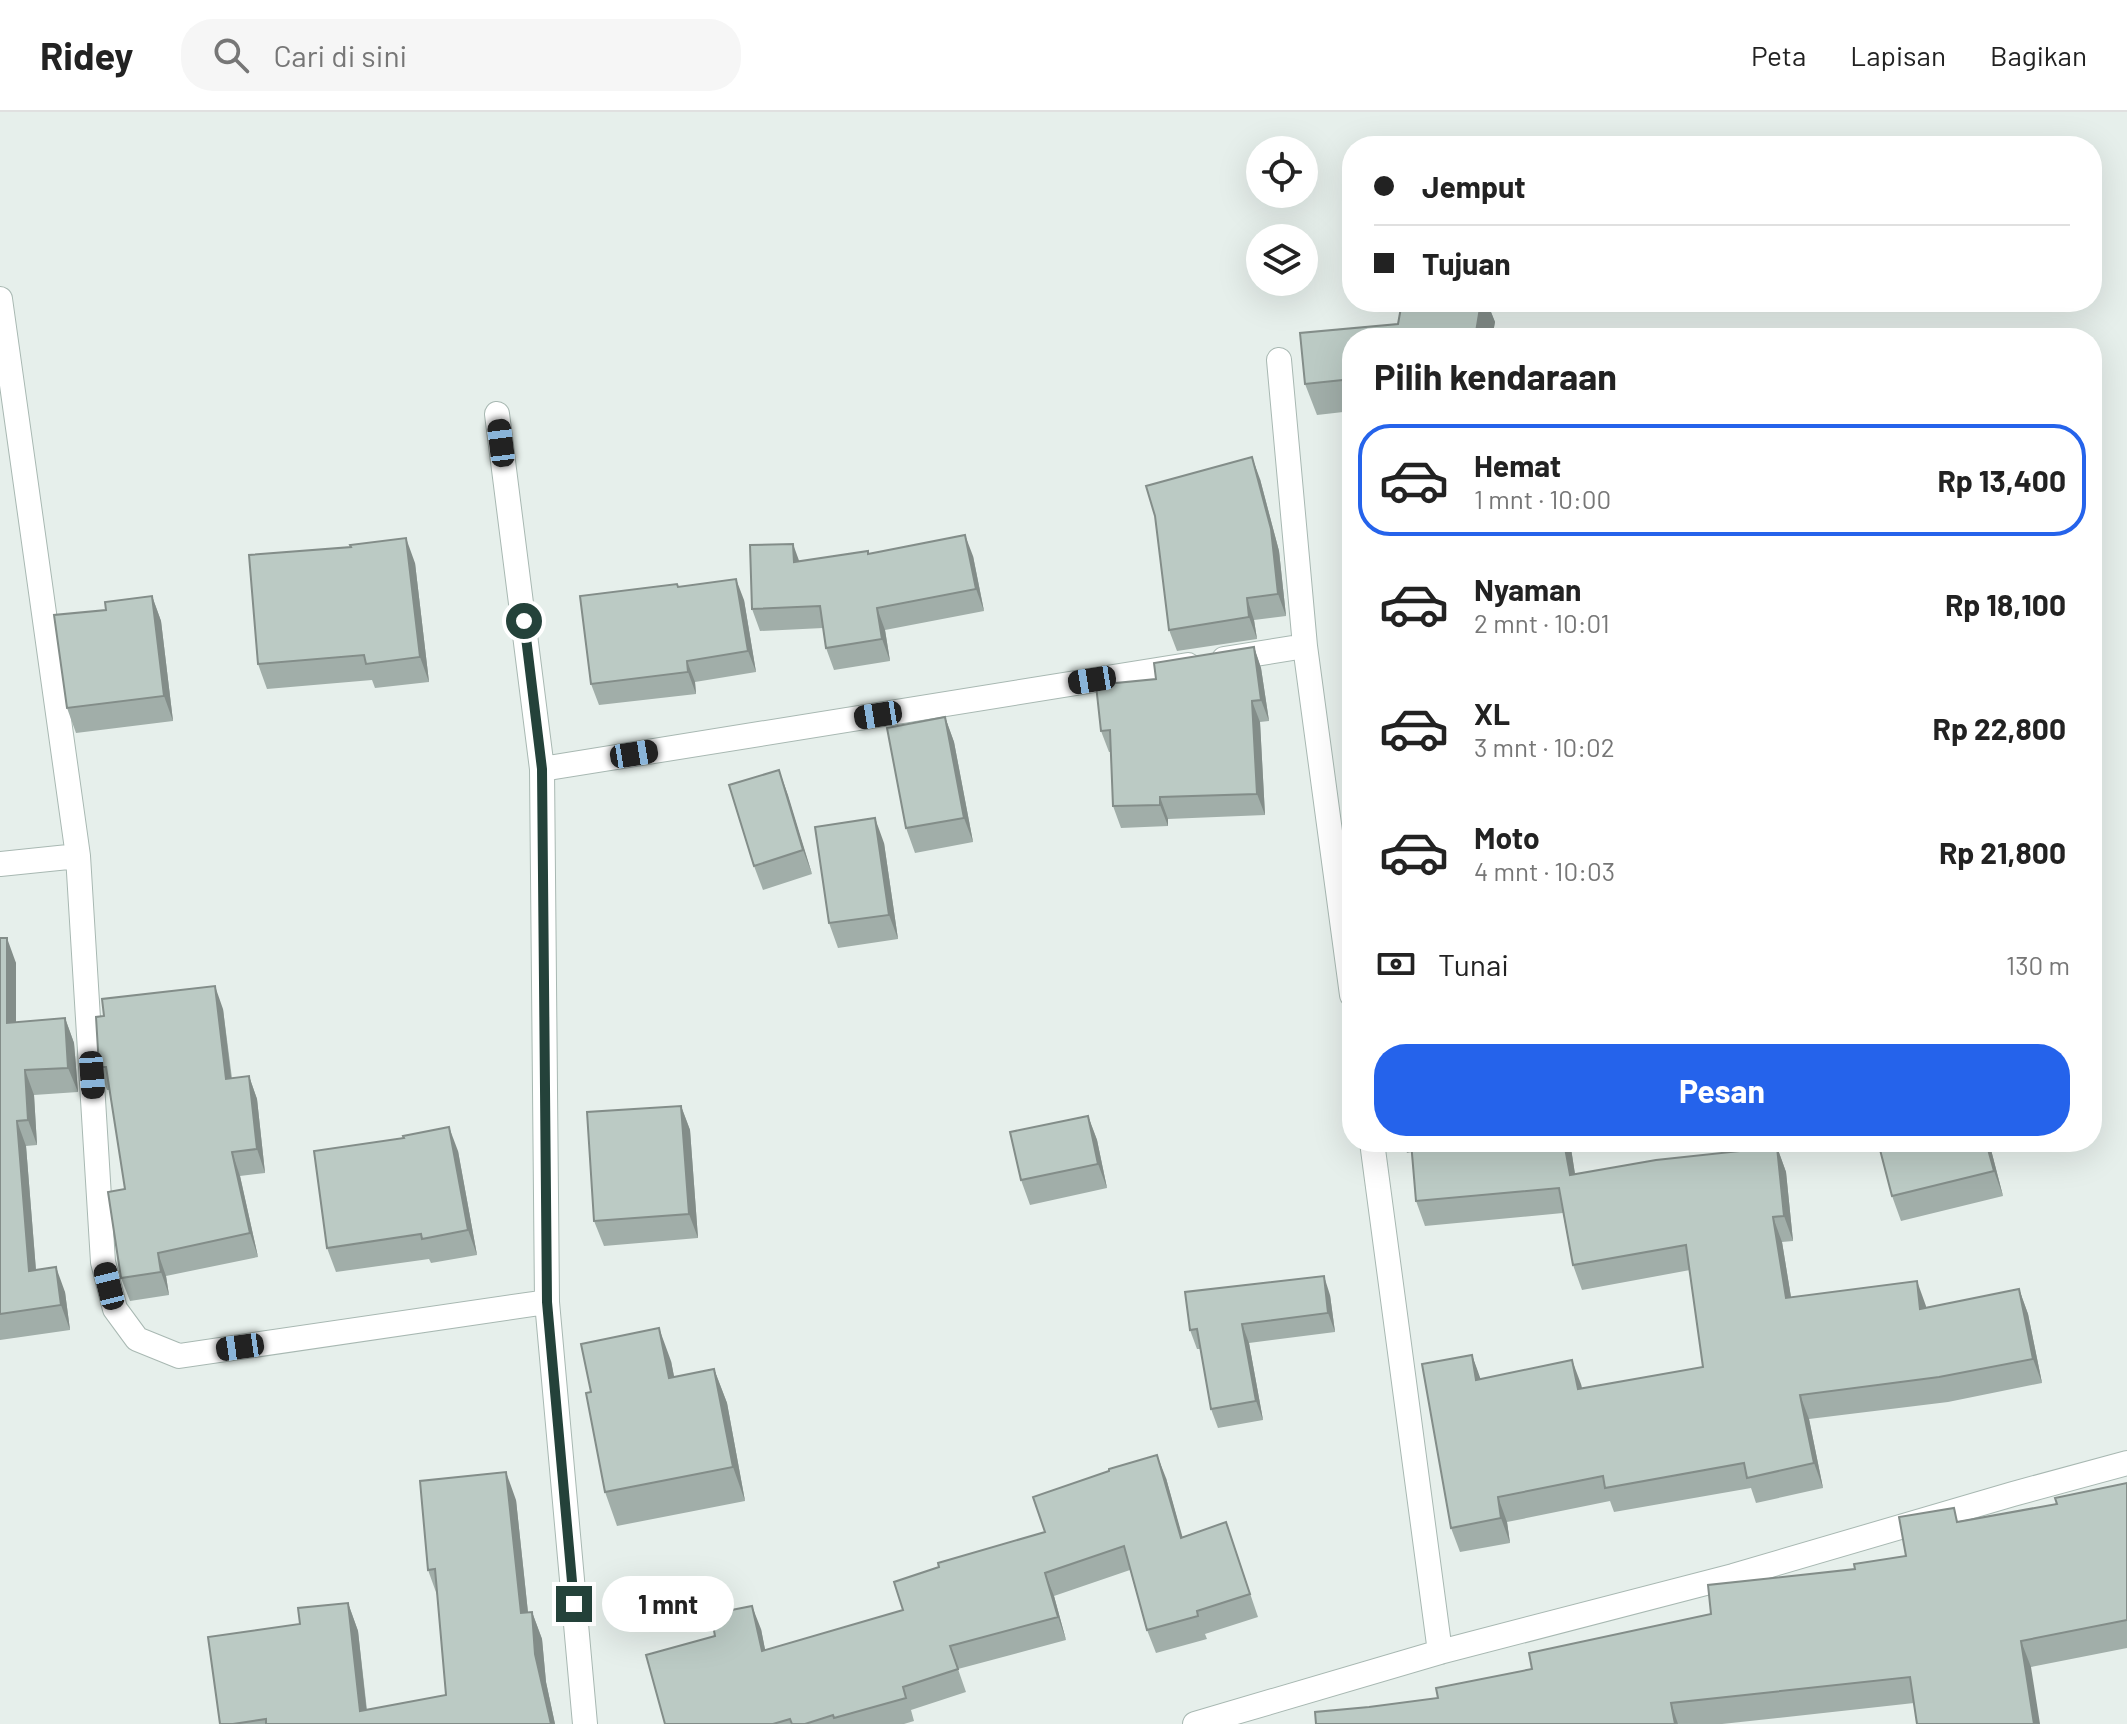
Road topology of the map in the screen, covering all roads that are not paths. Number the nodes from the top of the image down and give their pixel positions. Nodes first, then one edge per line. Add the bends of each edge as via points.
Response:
1 (0, 299) edge
2 (1279, 360) dead end
3 (497, 414) dead end
4 (1305, 646) junction
5 (542, 769) junction
6 (78, 856) junction
7 (0, 864) edge
8 (1342, 921) edge
9 (1373, 1152) edge
10 (547, 1302) junction
11 (2127, 1463) edge
12 (1440, 1652) junction
13 (585, 1724) edge
14 (1195, 1724) edge

1 - 6 street
2 - 4 street
3 - 5 street
4 - 5 street
4 - 8 street
5 - 10 street
6 - 7 street
6 - 10 street via 103,1262 115,1309 137,1339 179,1356
9 - 12 street
10 - 13 street
11 - 12 street via 1733,1576
12 - 14 street

